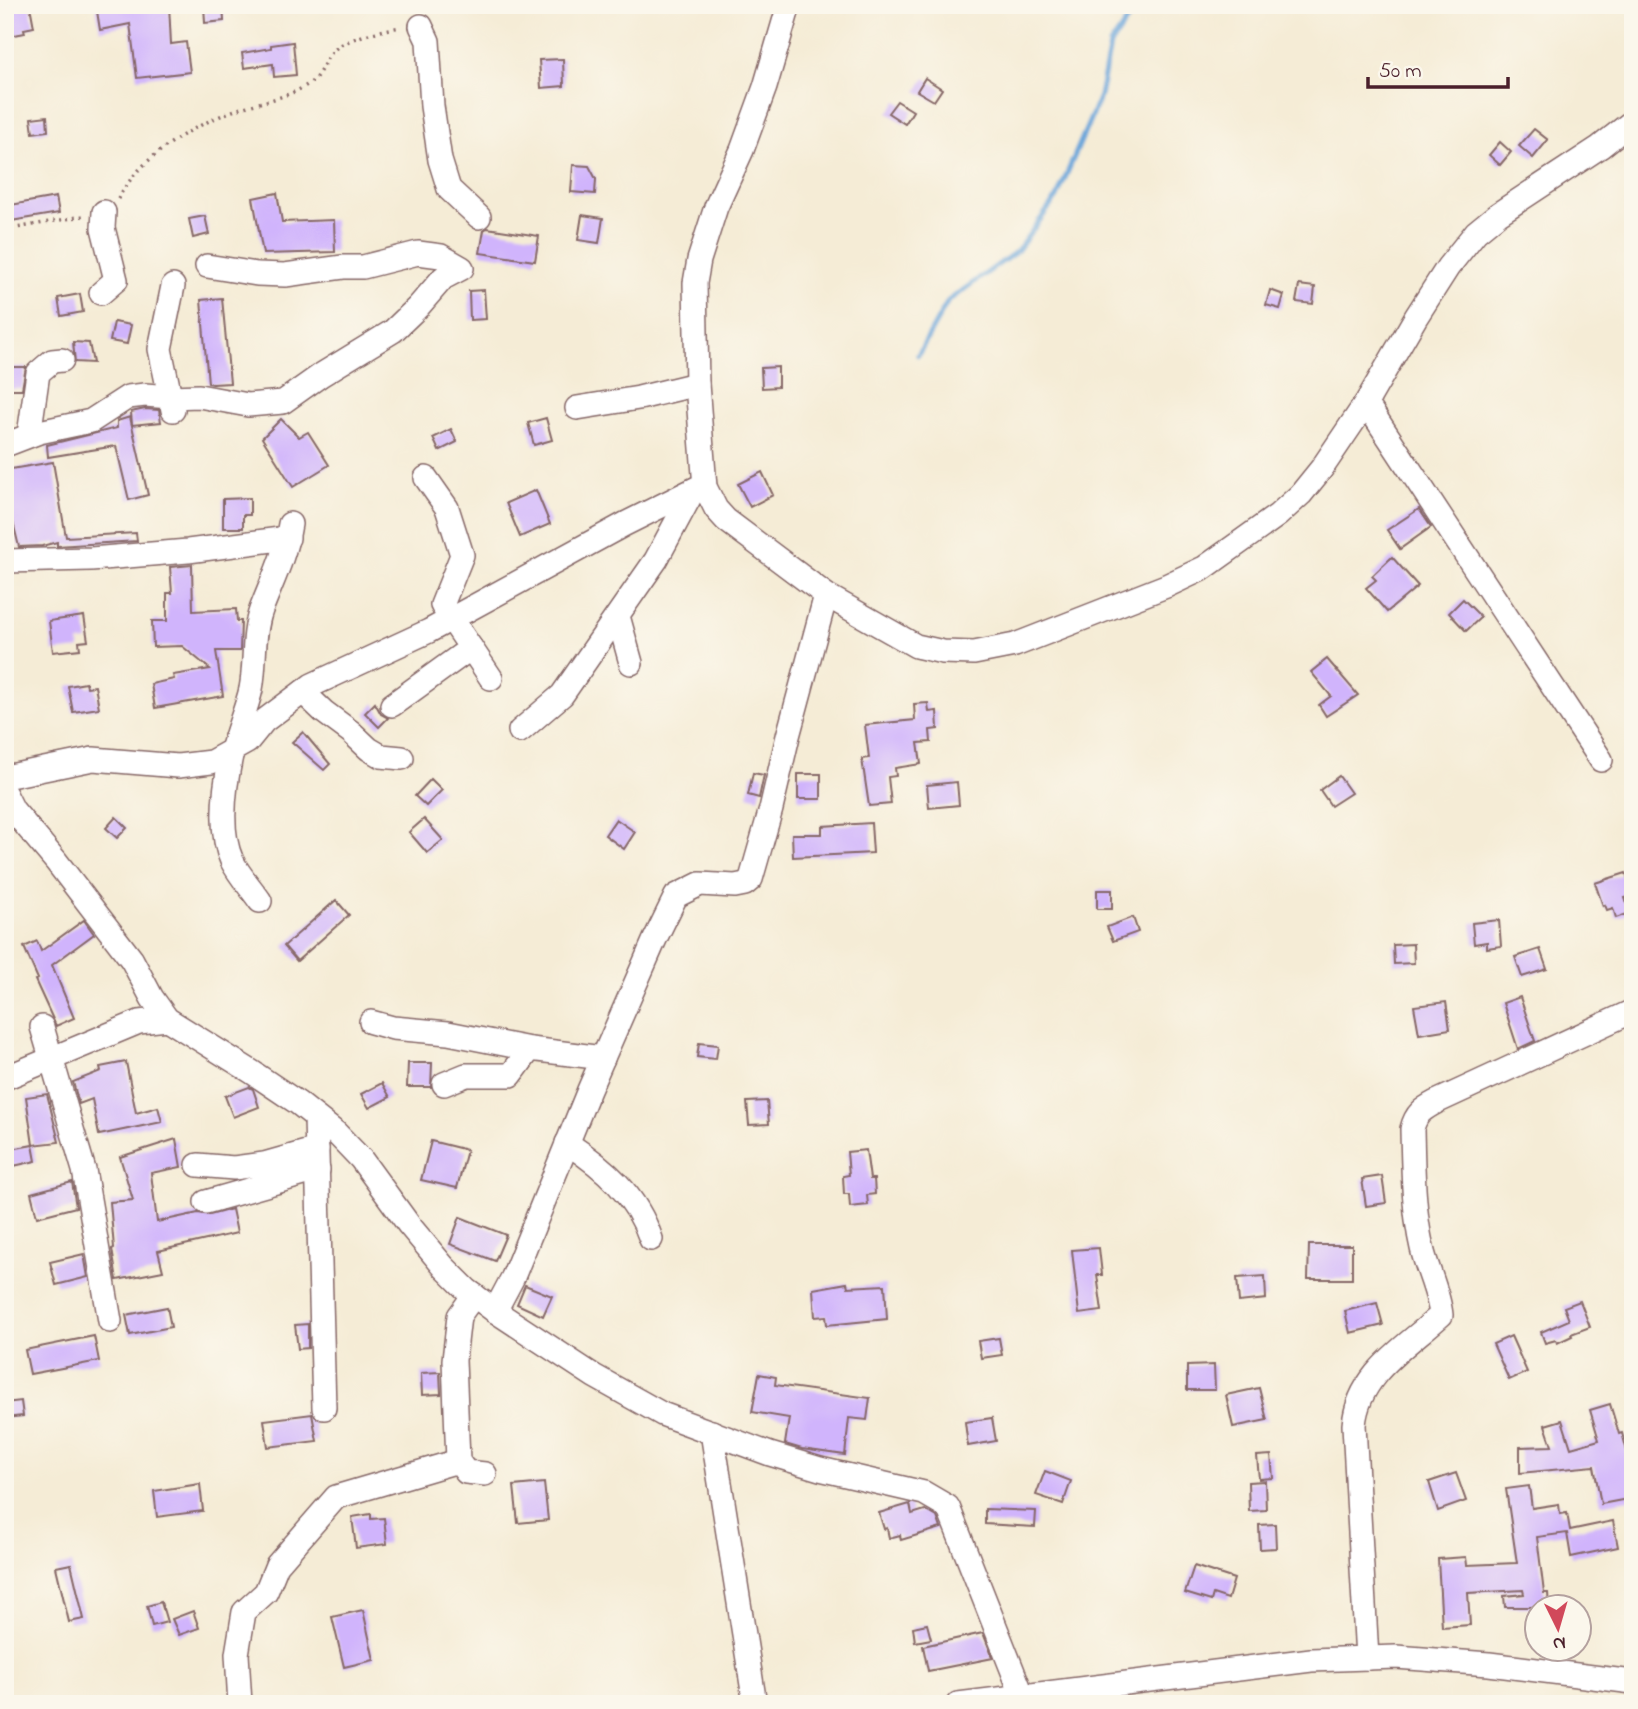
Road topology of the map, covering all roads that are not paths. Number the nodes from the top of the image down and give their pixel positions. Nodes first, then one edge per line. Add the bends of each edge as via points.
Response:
1 (789, 5) edge
2 (421, 26) road end
3 (1633, 121) edge
4 (104, 212) road end
5 (479, 217) dead end
6 (207, 266) dead end
7 (173, 286) dead end
8 (102, 293) dead end
9 (62, 360) dead end
10 (697, 384) junction
11 (1366, 403) junction
12 (172, 404) junction
13 (578, 408) dead end
14 (29, 435) junction
15 (5, 445) edge
16 (426, 478) dead end
17 (699, 489) junction
18 (5, 561) edge
19 (826, 595) junction
20 (618, 616) junction
21 (453, 618) junction
22 (471, 648) junction
23 (631, 663) dead end
24 (491, 678) dead end
25 (303, 692) junction
26 (392, 705) dead end
27 (520, 731) dead end
28 (232, 751) junction
29 (402, 758) dead end
30 (1601, 760) dead end
31 (5, 777) edge
32 (5, 794) edge
33 (260, 901) dead end
34 (1633, 1011) edge
35 (167, 1019) junction
36 (371, 1022) dead end
37 (42, 1027) dead end
38 (530, 1049) junction
39 (603, 1058) junction
40 (51, 1059) junction
41 (5, 1078) edge
42 (444, 1084) dead end
43 (316, 1118) junction
44 (568, 1143) junction
45 (318, 1159) junction
46 (198, 1165) dead end
47 (206, 1202) dead end
48 (651, 1239) dead end
49 (474, 1295) junction
50 (495, 1311) junction
51 (110, 1321) dead end
52 (324, 1408) dead end
53 (712, 1432) junction
54 (458, 1461) junction
55 (485, 1474) dead end
56 (1367, 1658) junction
57 (1633, 1682) edge
58 (1023, 1697) junction
59 (991, 1702) edge
60 (240, 1704) edge
61 (755, 1704) edge
62 (958, 1704) edge

1 - 10 street via 765,87 699,260 695,283
2 - 5 street via 428,41 440,160 449,189
3 - 11 street via 1476,232 1448,267
4 - 8 street via 103,228 116,280
6 - 12 street via 285,275 363,267 418,253 441,256 462,268 443,278 393,331 283,402 248,405 199,396
7 - 12 street via 160,349
9 - 14 street via 52,361 38,373
10 - 13 street
10 - 17 street
11 - 19 street via 1301,494 1278,516 1204,568 1015,645 974,653 916,646
11 - 30 street
12 - 14 street via 145,394 128,397 91,421
14 - 15 street
16 - 21 street via 447,508 462,555 442,605
17 - 19 street via 726,520
17 - 20 street
17 - 21 street
18 - 28 street via 188,551 288,531 279,570 261,611 247,707
19 - 39 street via 751,878 735,887 700,884 677,896
20 - 23 street
20 - 27 street via 562,695
21 - 22 street
21 - 25 street
22 - 24 street
22 - 26 street
25 - 28 street
25 - 29 street via 369,749 381,756
28 - 31 street via 211,762 178,766 93,759
28 - 33 street via 223,822 232,861
32 - 35 street via 132,960
34 - 56 street via 1436,1102 1415,1118 1416,1216 1441,1315 1385,1363 1355,1408
35 - 40 street via 139,1022
35 - 43 street
36 - 38 street
37 - 40 street
38 - 39 street
38 - 42 street via 511,1075 466,1075
39 - 44 street
40 - 41 street
40 - 51 street via 84,1170
43 - 45 street
43 - 49 street via 361,1160 435,1257
44 - 48 street via 621,1186 644,1217
44 - 50 street
45 - 46 street via 234,1168
45 - 47 street
45 - 52 street
49 - 50 street
49 - 54 street via 459,1316 454,1360
50 - 53 street via 627,1395
53 - 58 street via 820,1469 924,1493 948,1507
53 - 61 street
54 - 55 street via 466,1472
54 - 60 street via 337,1497 276,1565 266,1591 244,1612 237,1654
56 - 57 street via 1489,1664
56 - 58 street via 1311,1660
58 - 59 street
59 - 62 street

